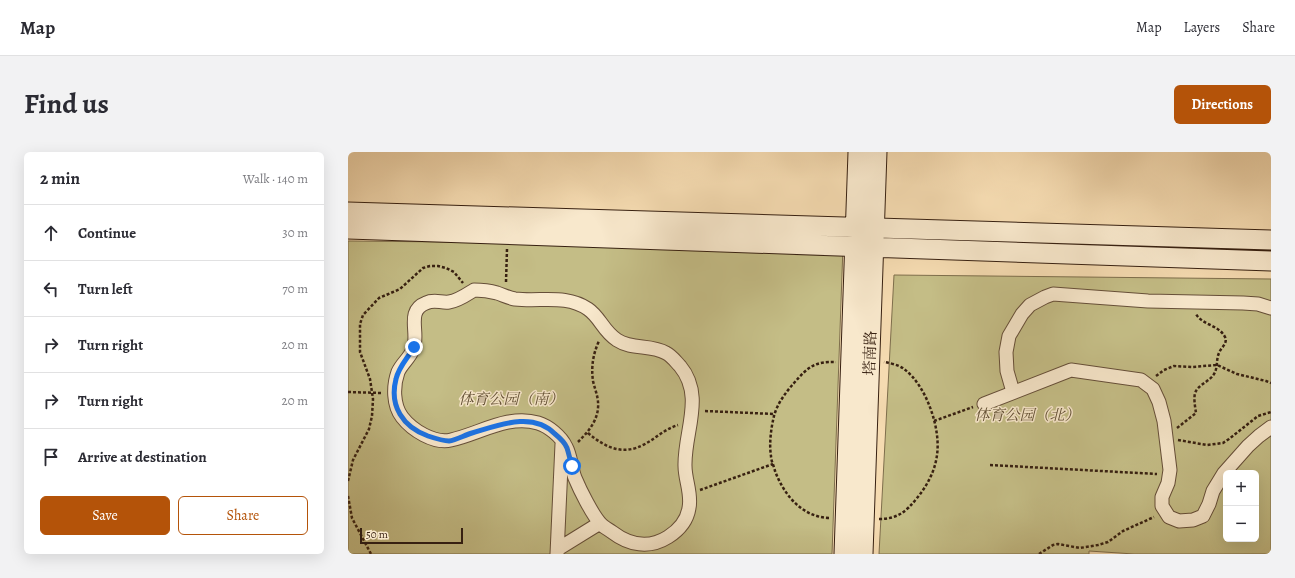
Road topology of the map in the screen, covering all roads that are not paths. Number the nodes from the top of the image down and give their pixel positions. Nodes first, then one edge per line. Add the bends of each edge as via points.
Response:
1 (858, 152) edge
2 (877, 152) edge
3 (348, 212) edge
4 (855, 228) junction
5 (348, 229) edge
6 (874, 238) junction
7 (1271, 240) edge
8 (854, 247) junction
9 (1271, 261) edge
10 (1271, 308) edge
11 (1013, 392) junction
12 (984, 404) road end
13 (1271, 427) edge
14 (564, 444) junction
15 (600, 523) junction
16 (558, 551) edge
17 (844, 554) edge
18 (863, 554) edge

1 - 4 main road, 塔南路
2 - 6 main road, 塔南路
3 - 4 main road
4 - 6 main road
4 - 8 main road, 塔南路
5 - 8 main road
6 - 7 main road
6 - 8 main road
6 - 9 main road
6 - 18 main road, 塔南路
8 - 17 main road, 塔南路
10 - 11 street via 1258,304 1053,294 1030,305 1009,336 1006,352 1007,371
11 - 12 street
11 - 13 street via 1071,370 1141,380 1148,385 1153,389 1159,402 1164,421 1170,470 1162,506 1169,517 1179,521 1203,516 1224,473 1248,446
14 - 15 street via 575,478
14 - 15 street via 552,431 538,423 518,420 449,441 419,433 407,424 399,413 394,393 399,370 414,347 414,318 420,306 427,302 457,300 474,290 515,299 573,301 594,314 604,330 620,342 668,354 683,369 693,395 685,466 690,505 684,523 676,532 649,545 621,540
14 - 16 street
15 - 16 street

